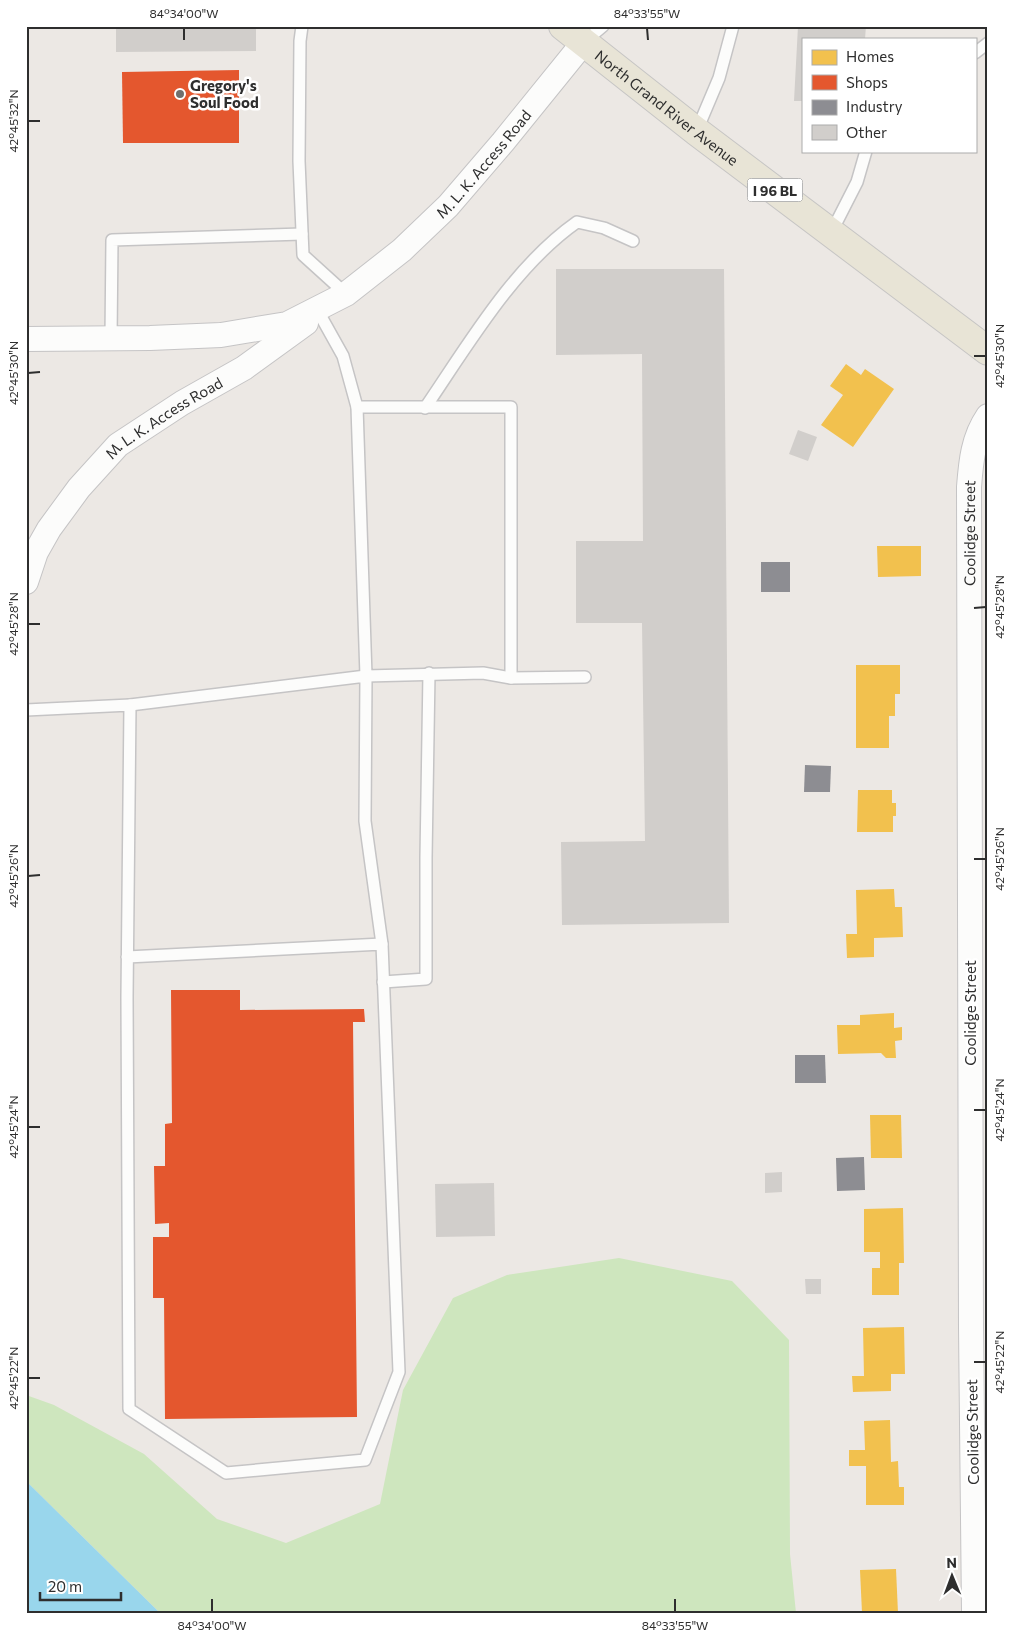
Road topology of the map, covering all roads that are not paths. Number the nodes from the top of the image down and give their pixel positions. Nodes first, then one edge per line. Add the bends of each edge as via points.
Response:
1 (302, 26) edge
2 (734, 26) edge
3 (584, 31) edge
4 (988, 43) edge
5 (976, 52) edge
6 (696, 131) junction
7 (866, 152) edge
8 (831, 232) junction
9 (302, 234) junction
10 (633, 241) dead end
11 (346, 294) junction
12 (319, 313) junction
13 (111, 338) junction
14 (26, 339) edge
15 (988, 352) edge
16 (358, 407) junction
17 (424, 408) junction
18 (988, 416) edge
19 (26, 582) edge
20 (429, 673) junction
21 (366, 676) junction
22 (585, 677) dead end
23 (511, 678) junction
24 (130, 705) junction
25 (26, 710) edge
26 (382, 944) junction
27 (127, 957) junction
28 (383, 982) junction
29 (974, 1613) edge

1 - 9 lane via 299,161
2 - 6 lane via 719,78
3 - 6 main road, North Grand River Avenue / I 96 BL
3 - 11 street, M. L. K. Access Road via 503,142 448,206 402,250
4 - 5 lane
6 - 8 main road, North Grand River Avenue / I 96 BL
7 - 8 lane via 857,182
8 - 15 main road, North Grand River Avenue / I 96 BL
9 - 11 lane via 303,255
9 - 13 lane via 112,240
10 - 17 lane via 604,228 577,222 560,234 508,288
11 - 12 street, M. L. K. Access Road
11 - 13 street, M. L. K. Access Road via 287,324 221,335
12 - 16 lane via 343,356
12 - 19 street, M. L. K. Access Road via 244,368 118,445 79,488 49,530 36,552
13 - 14 street, M. L. K. Access Road
16 - 17 lane
16 - 21 lane
17 - 23 lane via 511,407
18 - 29 street, Coolidge Street via 972,452 969,487
20 - 21 lane
20 - 23 lane via 483,673
20 - 28 lane via 426,979
21 - 24 lane
21 - 26 lane via 365,821
22 - 23 lane
24 - 25 lane
24 - 27 lane
26 - 27 lane
26 - 28 lane
27 - 28 lane via 129,1409 226,1473 365,1460 399,1372

